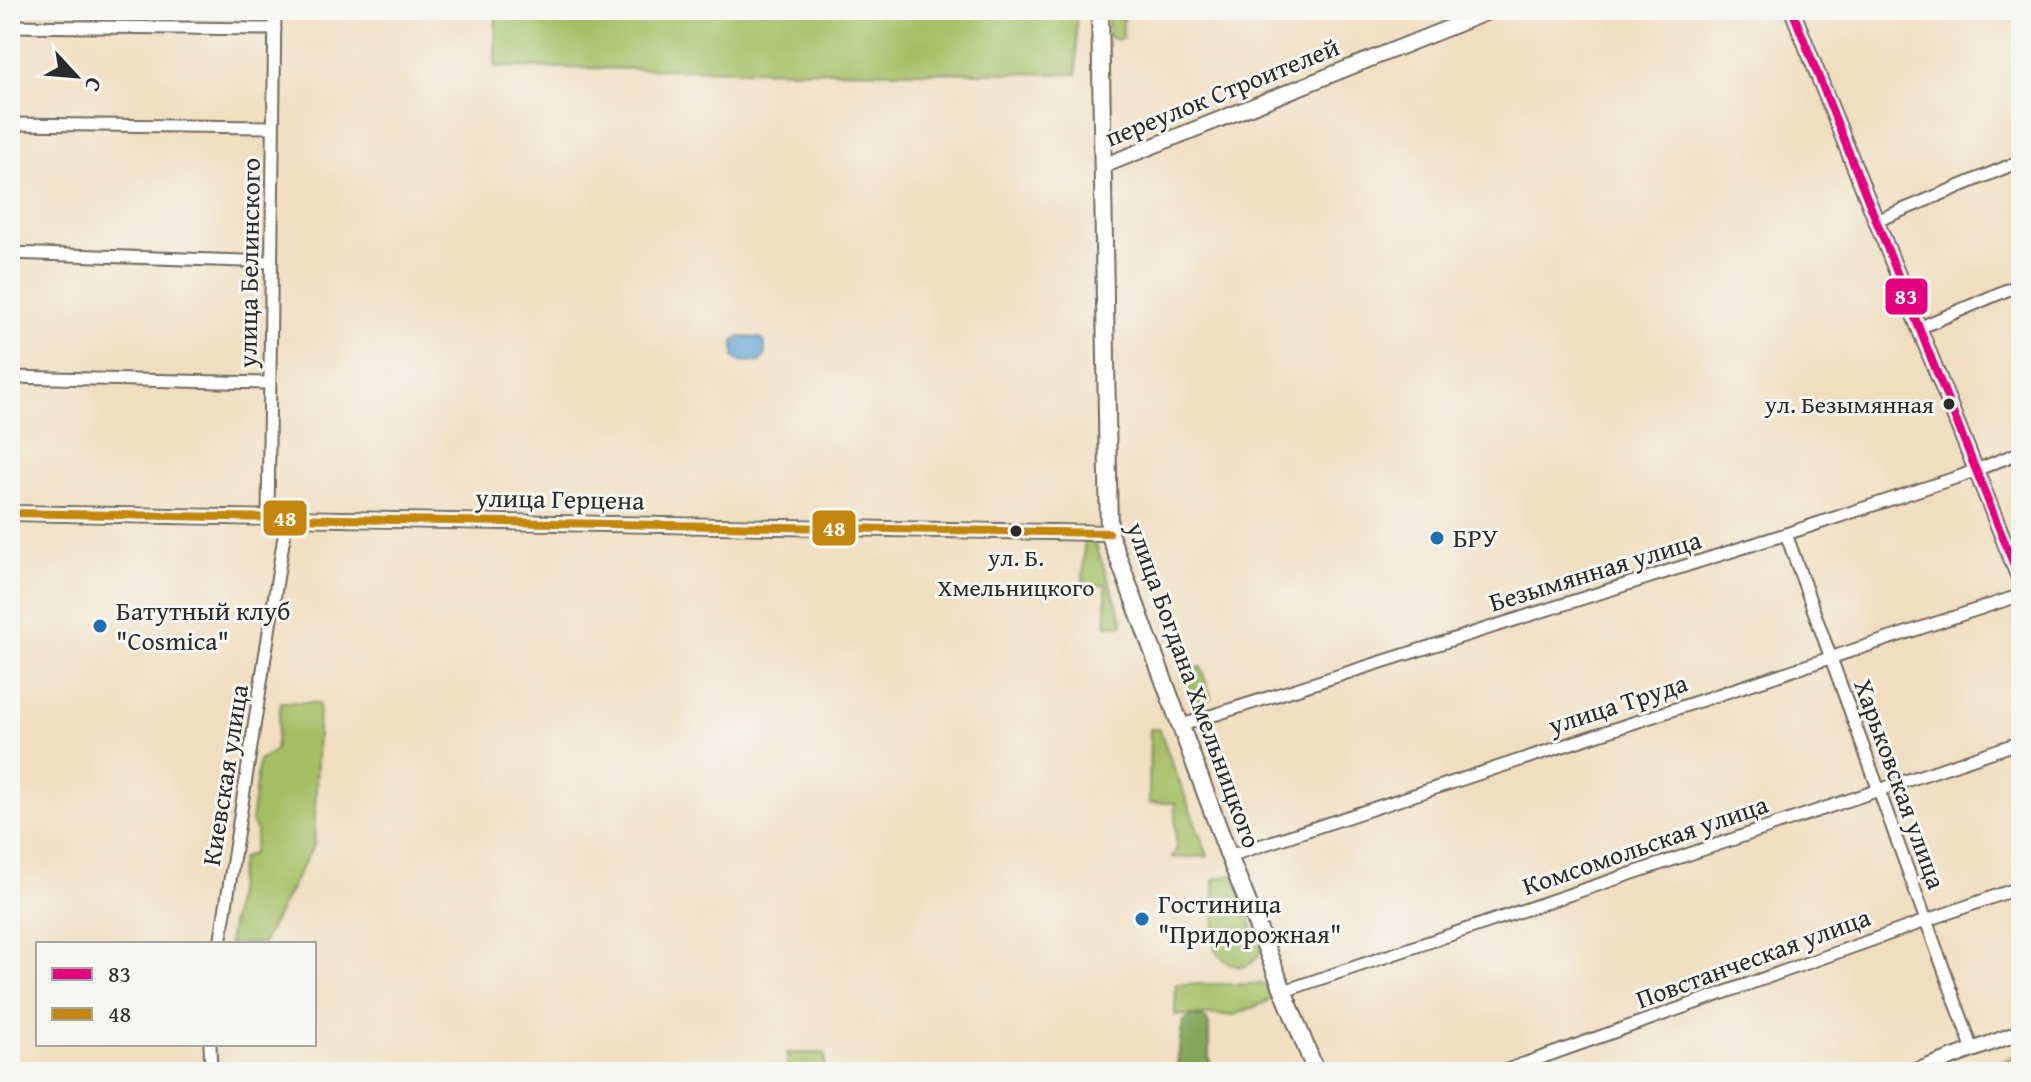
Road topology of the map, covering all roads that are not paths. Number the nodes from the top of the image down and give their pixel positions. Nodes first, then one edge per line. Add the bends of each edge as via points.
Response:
1 (275, 10) edge
2 (1100, 10) edge
3 (1493, 10) edge
4 (1792, 10) edge
5 (10, 26) edge
6 (275, 29) junction
7 (10, 124) edge
8 (273, 127) junction
9 (2021, 161) edge
10 (1103, 166) junction
11 (1876, 221) junction
12 (10, 253) edge
13 (271, 262) junction
14 (2021, 284) edge
15 (1919, 328) junction
16 (10, 377) edge
17 (269, 383) junction
18 (2021, 452) edge
19 (1977, 470) junction
20 (10, 513) edge
21 (268, 517) junction
22 (287, 517) junction
23 (1109, 533) junction
24 (1786, 534) junction
25 (2021, 583) edge
26 (2021, 595) edge
27 (1831, 659) junction
28 (1179, 726) junction
29 (2021, 742) edge
30 (1878, 790) junction
31 (1229, 856) junction
32 (2021, 887) edge
33 (1925, 920) junction
34 (220, 942) edge
35 (1284, 991) junction
36 (2021, 1032) edge
37 (210, 1046) edge
38 (1973, 1050) junction
39 (211, 1072) edge
40 (1316, 1072) edge
41 (1501, 1072) edge
42 (1913, 1072) edge

1 - 6 street, улица Белинского
2 - 10 main road, улица Богдана Хмельницкого
3 - 10 street, переулок Строителей
4 - 11 street
5 - 6 street
6 - 8 street, улица Белинского
7 - 8 street
8 - 13 street, улица Белинского
9 - 11 street
10 - 23 main road, улица Богдана Хмельницкого
11 - 15 street
12 - 13 street
13 - 17 street, улица Белинского
14 - 15 street
15 - 19 street
16 - 17 street
17 - 21 street, улица Белинского
18 - 19 street, Безымянная улица
19 - 24 street, Безымянная улица
19 - 25 street
20 - 21 street, улица Герцена
21 - 22 street, улица Герцена
22 - 23 street, улица Герцена
22 - 34 street, Киевская улица
23 - 28 main road, улица Богдана Хмельницкого
24 - 27 street, Харьковская улица
24 - 28 street, Безымянная улица
26 - 27 street, улица Труда
27 - 30 street, Харьковская улица
27 - 31 street, улица Труда
28 - 31 main road, улица Богдана Хмельницкого
29 - 30 street, Комсомольская улица
30 - 33 street, Харьковская улица
30 - 35 street, Комсомольская улица
31 - 35 main road, улица Богдана Хмельницкого
32 - 33 street, Повстанческая улица
33 - 38 street, Харьковская улица
33 - 41 street, Повстанческая улица
35 - 40 main road, улица Богдана Хмельницкого
36 - 38 street
37 - 39 street
38 - 42 street

